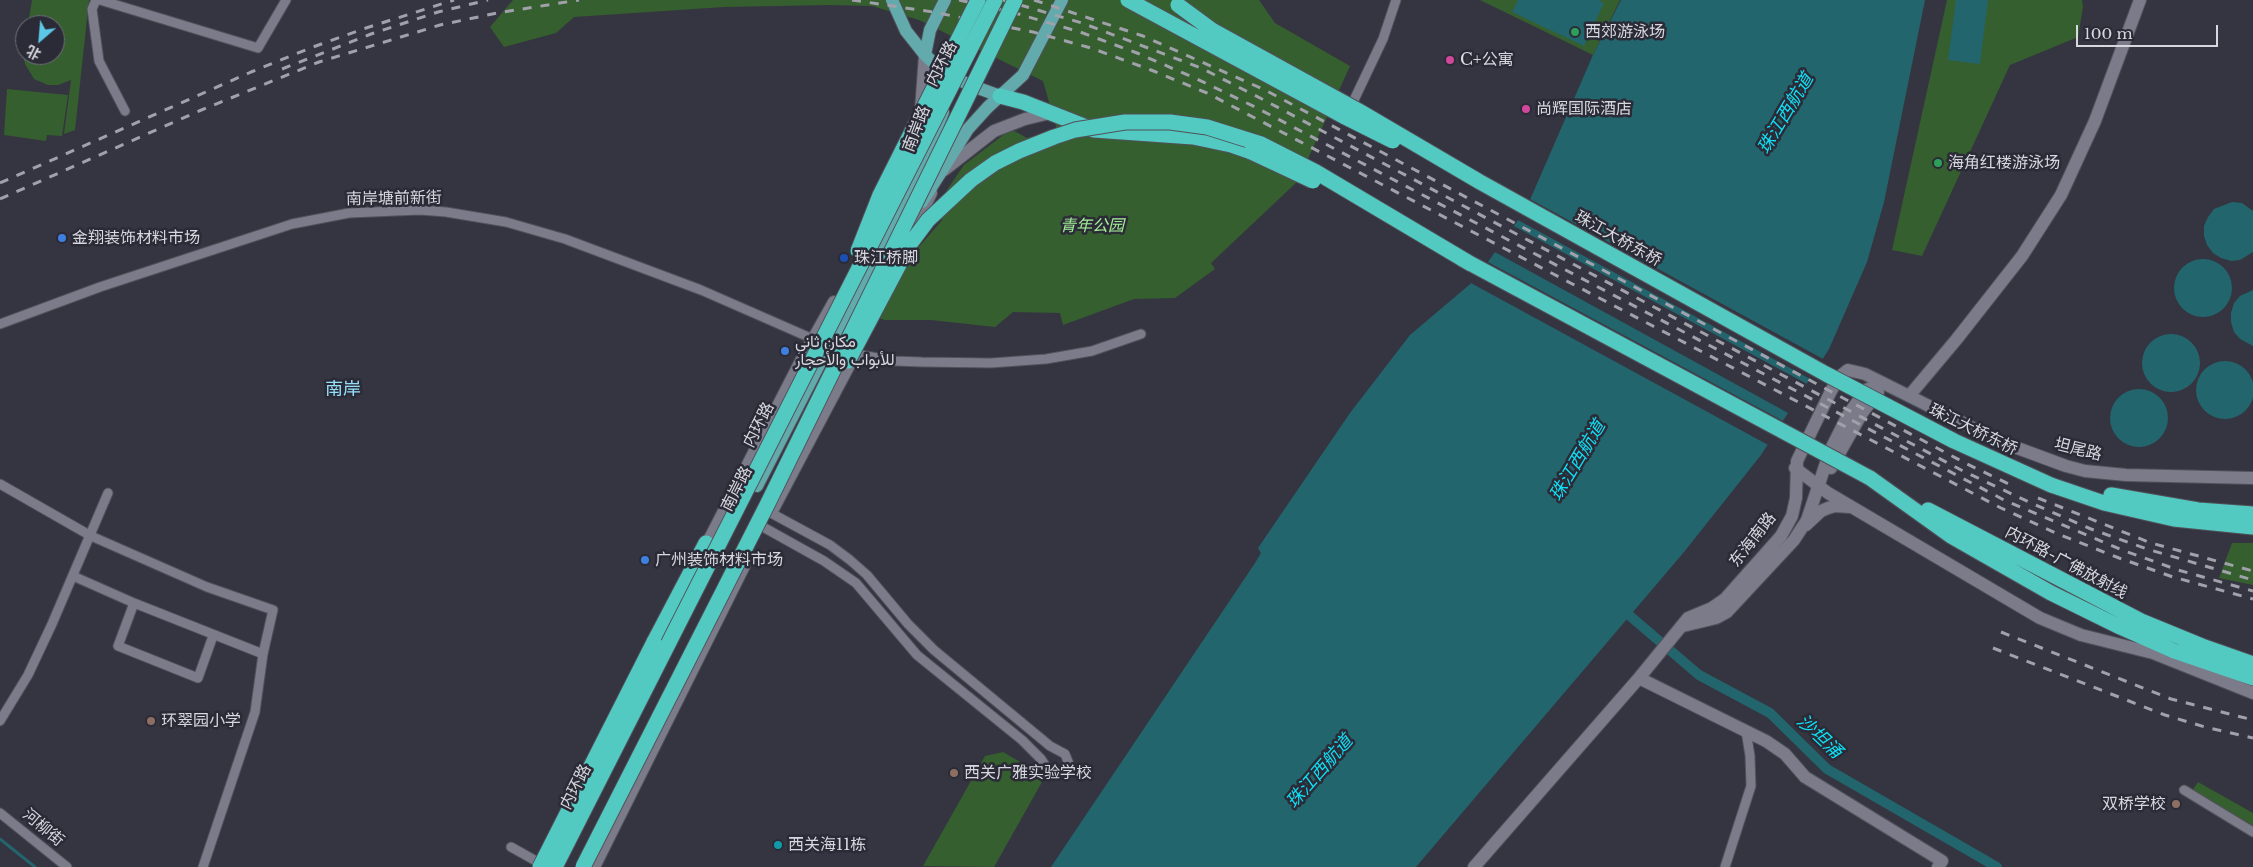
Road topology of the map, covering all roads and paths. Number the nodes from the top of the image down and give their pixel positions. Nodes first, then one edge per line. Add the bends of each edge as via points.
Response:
1 (96, 0) edge
2 (100, 0) edge
3 (286, 0) edge
4 (892, 0) edge
5 (944, 0) edge
6 (978, 0) edge
7 (995, 0) edge
8 (1015, 0) edge
9 (1062, 0) edge
10 (1128, 0) edge
11 (1396, 0) edge
12 (2140, 0) edge
13 (1175, 3) edge
14 (925, 55) junction
15 (939, 68) junction
16 (1000, 96) junction
17 (1354, 100) dead end
18 (124, 111) dead end
19 (1050, 113) junction
20 (942, 119) junction
21 (964, 136) junction
22 (941, 172) junction
23 (1474, 179) junction
24 (1471, 264) junction
25 (864, 277) junction
26 (837, 296) junction
27 (836, 323) junction
28 (0, 324) edge
29 (1141, 334) dead end
30 (813, 339) junction
31 (855, 354) junction
32 (1885, 384) junction
33 (1909, 396) junction
34 (1795, 468) junction
35 (1870, 478) junction
36 (2253, 478) edge
37 (0, 484) edge
38 (2051, 485) junction
39 (1820, 487) junction
40 (108, 493) dead end
41 (1852, 508) junction
42 (769, 509) junction
43 (2253, 514) edge
44 (763, 527) junction
45 (2253, 527) edge
46 (1801, 530) junction
47 (91, 536) junction
48 (706, 544) junction
49 (73, 576) junction
50 (710, 578) junction
51 (134, 604) junction
52 (1675, 633) junction
53 (213, 636) junction
54 (263, 654) junction
55 (2253, 664) edge
56 (1639, 678) junction
57 (2253, 678) edge
58 (2253, 693) edge
59 (0, 721) edge
60 (1746, 731) junction
61 (627, 740) junction
62 (604, 759) junction
63 (2184, 790) dead end
64 (0, 812) edge
65 (2253, 832) edge
66 (511, 847) dead end
67 (1940, 864) edge
68 (66, 867) edge
69 (203, 867) edge
70 (540, 867) edge
71 (551, 867) edge
72 (563, 867) edge
73 (576, 867) edge
74 (583, 867) edge
75 (594, 867) edge
76 (1474, 867) edge
77 (1725, 867) edge

1 - 18 street via 92,9 99,61
2 - 3 street via 258,48
4 - 14 main road via 906,31
5 - 14 main road via 930,30
6 - 27 highway, bridge via 880,195
7 - 27 highway, 内环路, bridge
8 - 42 highway, bridge
9 - 16 main road, 南岸路 via 1028,66 1015,84
10 - 23 highway, bridge via 1343,116
11 - 17 street via 1383,39
12 - 33 street via 2092,128 2061,195 2022,256
13 - 23 highway, 珠江大桥东桥, bridge via 1212,30
14 - 15 main road
14 - 26 street via 922,107 915,136
15 - 16 main road via 966,84
15 - 20 main road, 南岸路 via 944,107
16 - 19 highway
16 - 21 main road, 南岸路
19 - 22 street via 994,131
19 - 24 highway, bridge via 1094,130 1193,137 1251,152
20 - 21 street via 956,124
20 - 25 main road, 南岸路
21 - 22 main road, 南岸路
22 - 31 street
22 - 73 main road, 南岸路 via 892,252
23 - 38 highway, 珠江大桥东桥, bridge via 1901,414 1983,456
24 - 35 highway, bridge
24 - 42 highway, bridge via 1293,160 1261,144 1223,131 1190,124 1149,121 1102,126 1054,137 1019,151 982,172 945,203 918,233 900,260
25 - 26 street
25 - 27 main road, 南岸路
26 - 30 street
27 - 30 street
27 - 50 main road, 南岸路
27 - 71 highway, 内环路, bridge
28 - 30 street, 南岸塘前新街 via 109,284 292,224 349,212 420,210 506,222 565,239 701,290
29 - 31 street via 1092,351 1046,359 991,363 895,361
30 - 48 street
31 - 42 street
32 - 33 street, 东海南路
32 - 34 street, 东海南路 via 1858,371 1843,373 1802,448
32 - 39 street, 东海南路 via 1867,405
33 - 36 street, 坦尾路 via 2008,445 2085,471
34 - 39 street
34 - 52 street, 东海南路 via 1796,498 1792,516 1781,536 1725,599 1688,618
35 - 55 highway, 内环路-广佛放射线 via 2140,621
35 - 57 highway via 1951,536 2051,593 2174,651
37 - 47 street
38 - 43 highway via 2166,505
38 - 45 highway via 2104,503 2174,519
39 - 41 street
39 - 46 street, 东海南路
40 - 47 street
41 - 46 street via 1835,506 1821,511
41 - 58 street via 2055,625 2153,653
42 - 44 street
42 - 44 street via 850,560 934,650 1050,746 1065,754 1069,764 1066,771 1056,775 1050,773 1022,740 917,655 856,583
42 - 74 highway, bridge
44 - 75 street
46 - 52 street, 东海南路 via 1727,612
47 - 49 street
47 - 54 street via 207,587 273,610
48 - 50 street
48 - 62 street via 693,580
48 - 70 highway, bridge
49 - 51 street
49 - 59 street via 28,675
50 - 61 main road, 南岸路
51 - 53 street
51 - 53 street via 118,646 198,678
52 - 56 street, 东海南路
53 - 54 street
54 - 69 street via 255,712
56 - 60 street
56 - 76 street, 东海南路
60 - 67 street via 1776,747 1805,777
60 - 77 street via 1751,786
61 - 62 street
61 - 72 main road, 南岸路
62 - 71 street
63 - 65 street
64 - 68 street, 河柳街
66 - 71 street

